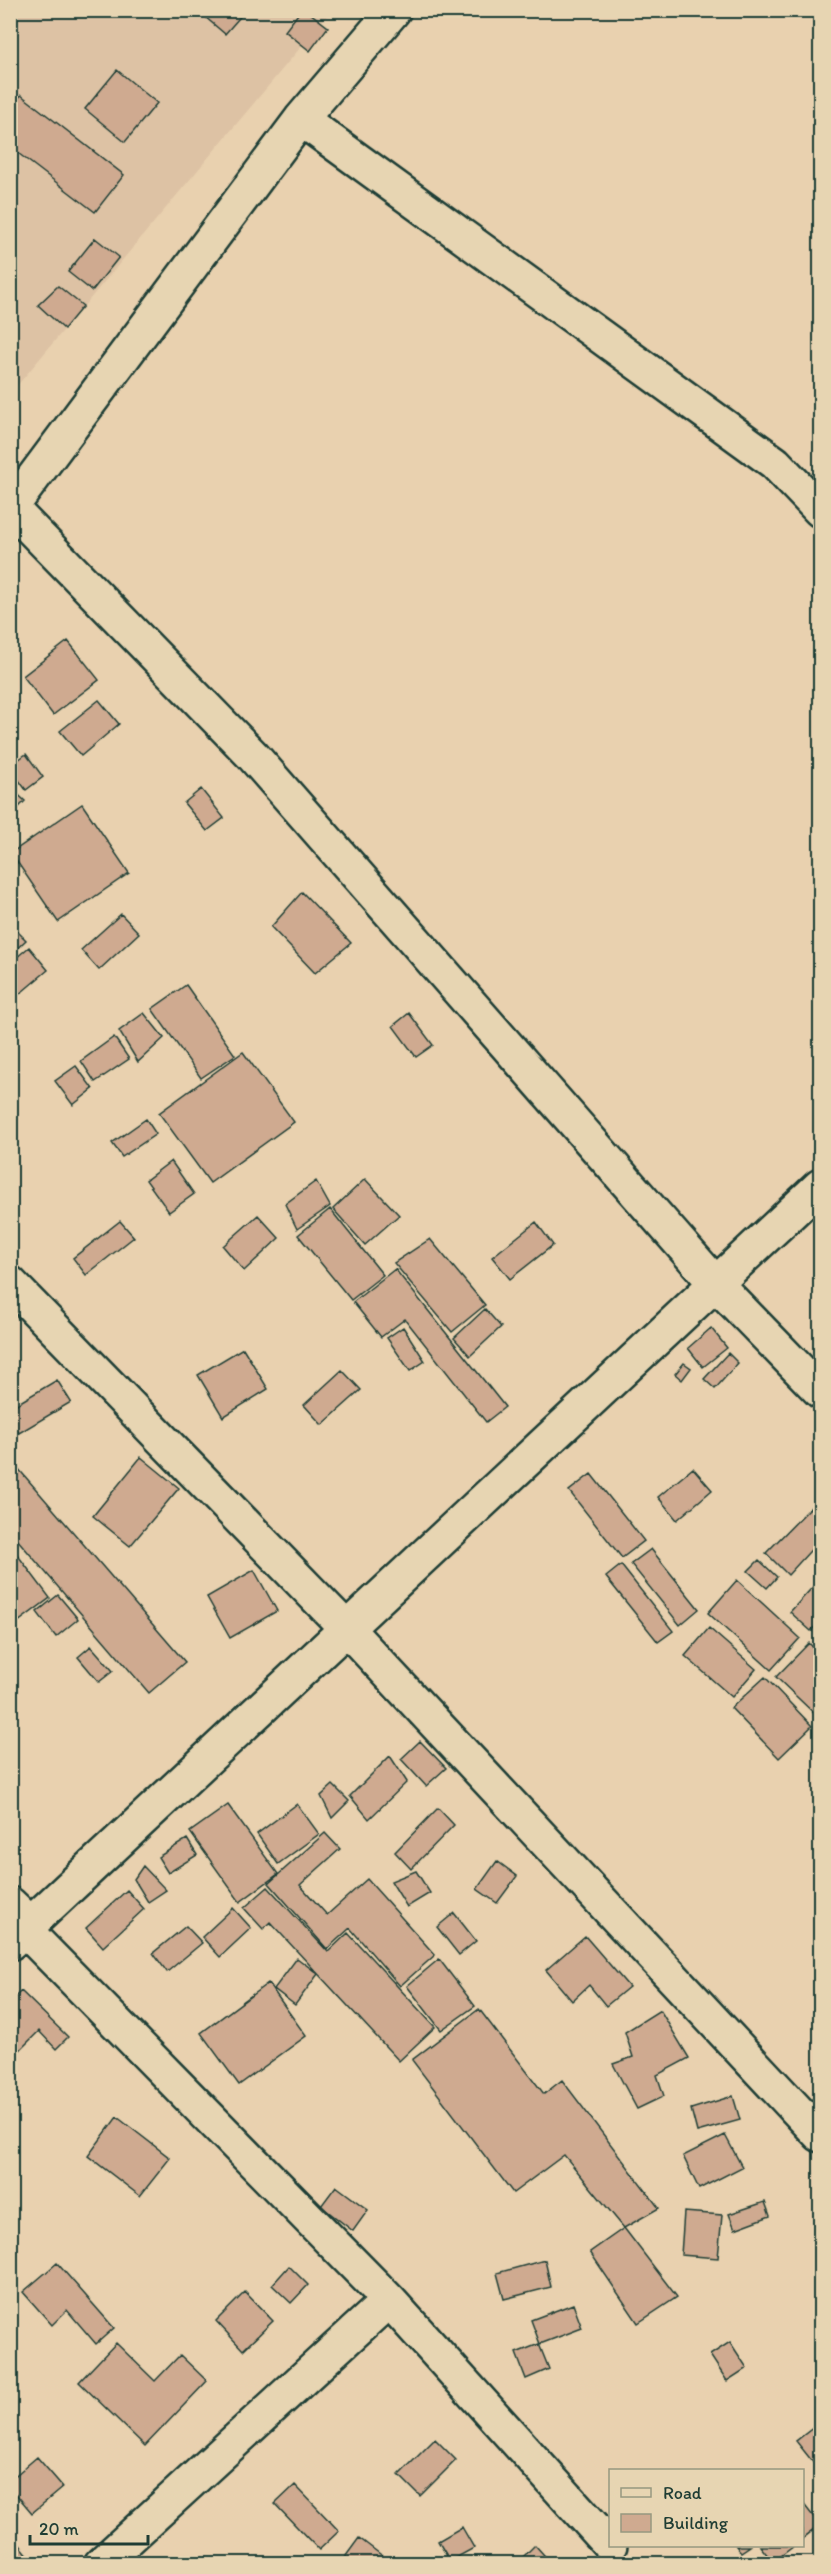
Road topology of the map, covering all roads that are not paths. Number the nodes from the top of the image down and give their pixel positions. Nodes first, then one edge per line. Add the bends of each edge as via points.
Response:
1 (394, 10) edge
2 (301, 119) junction
3 (11, 509) edge
4 (820, 510) edge
5 (820, 1186) edge
6 (10, 1283) edge
7 (716, 1284) junction
8 (820, 1391) edge
9 (346, 1628) junction
10 (17, 1923) edge
11 (820, 2135) edge
12 (389, 2300) junction
13 (609, 2543) edge
14 (613, 2547) edge
15 (101, 2564) edge
16 (627, 2564) edge

1 - 2 street
2 - 3 street
2 - 4 street via 775,464
3 - 7 street via 253,756
5 - 7 street
6 - 9 street
7 - 8 street
7 - 9 street
9 - 10 street
9 - 11 street
10 - 12 street
12 - 13 street
12 - 15 street
14 - 16 street

